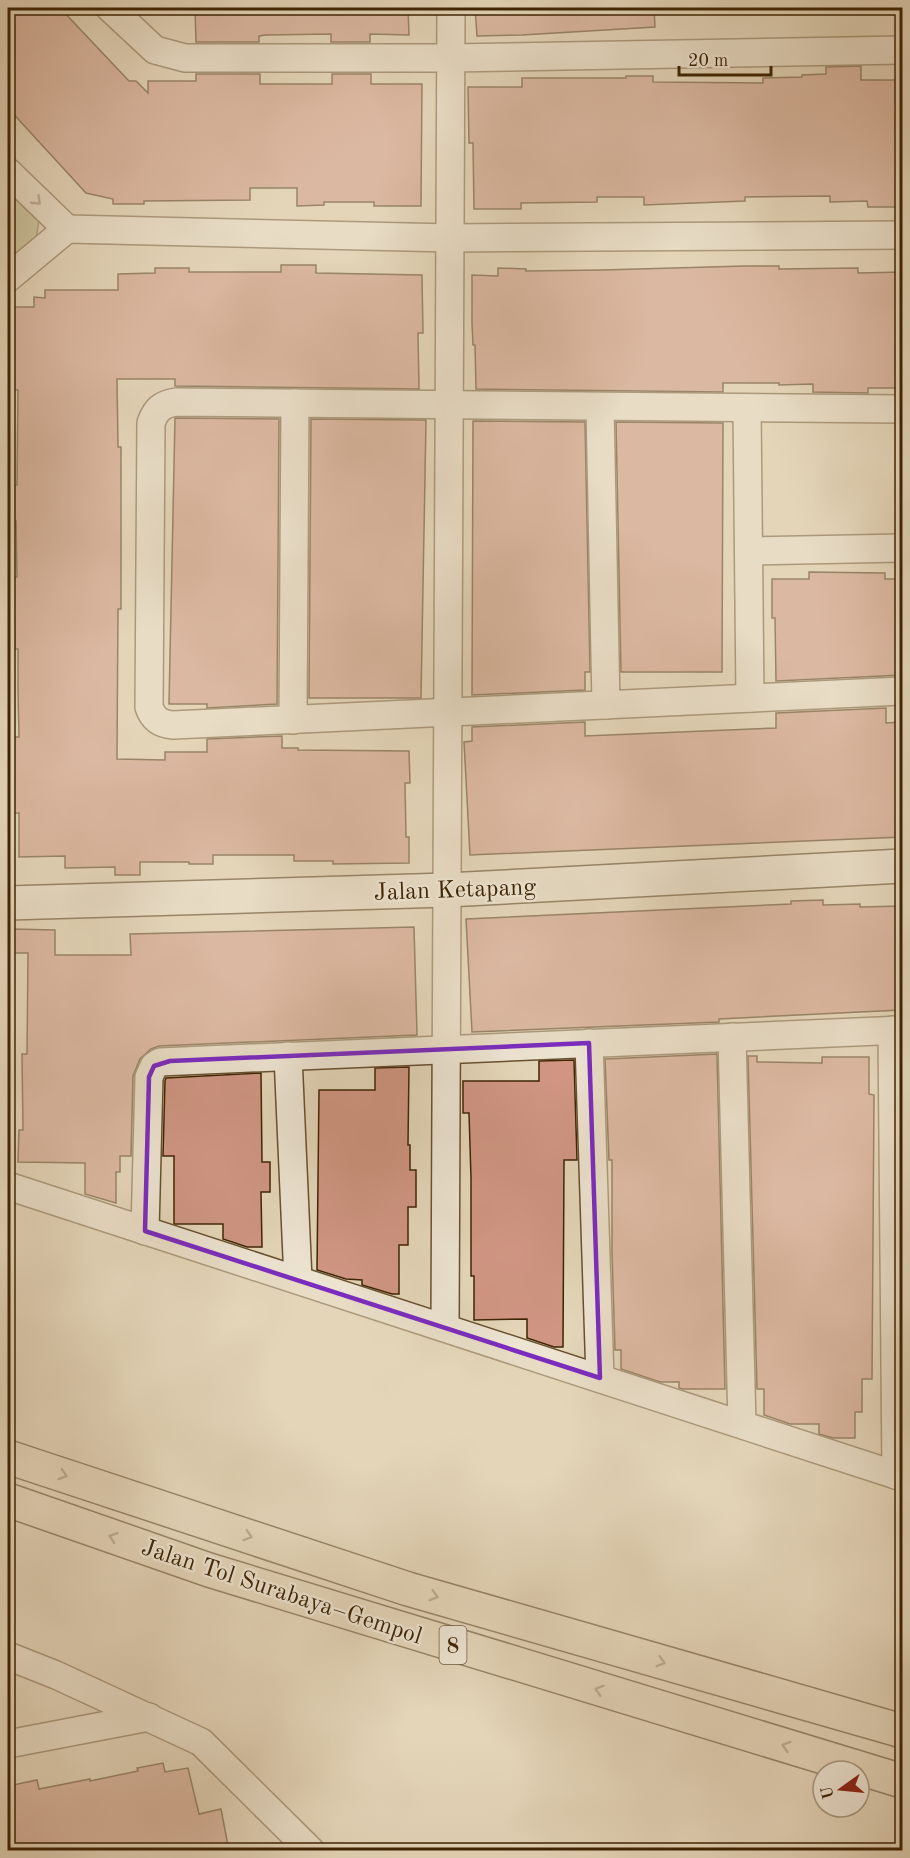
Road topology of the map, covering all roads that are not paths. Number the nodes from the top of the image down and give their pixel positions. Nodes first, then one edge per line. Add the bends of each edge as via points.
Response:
1 (110, 8) edge
2 (451, 8) edge
3 (903, 50) edge
4 (451, 58) junction
5 (8, 172) edge
6 (67, 229) junction
7 (903, 235) edge
8 (451, 238) junction
9 (8, 278) edge
10 (295, 403) junction
11 (450, 405) junction
12 (600, 407) junction
13 (747, 409) junction
14 (903, 409) edge
15 (903, 548) edge
16 (748, 550) junction
17 (903, 691) edge
18 (750, 698) junction
19 (606, 705) junction
20 (448, 712) junction
21 (293, 720) junction
22 (903, 866) edge
23 (447, 890) junction
24 (8, 903) edge
25 (897, 1030) edge
26 (732, 1037) junction
27 (589, 1043) junction
28 (445, 1050) junction
29 (288, 1056) junction
30 (8, 1186) edge
31 (145, 1231) junction
32 (298, 1280) junction
33 (445, 1327) junction
34 (600, 1378) junction
35 (742, 1424) junction
36 (8, 1456) edge
37 (899, 1476) edge
38 (8, 1500) edge
39 (8, 1656) edge
40 (149, 1717) junction
41 (903, 1731) edge
42 (8, 1744) edge
43 (903, 1780) edge
44 (310, 1851) edge

1 - 4 street via 155,50 185,58
2 - 4 street
3 - 4 street
4 - 8 street
5 -> 6 street
6 - 8 street
6 - 9 street
7 - 8 street
8 - 11 street
10 - 11 street
10 - 21 street
10 - 21 street via 177,402 165,404 154,415 149,695 152,716 164,725
11 - 12 street
11 - 20 street
12 - 13 street
12 - 19 street
13 - 14 street
13 - 16 street
15 - 16 street
16 - 18 street
17 - 18 street
18 - 19 street
19 - 20 street
20 - 21 street
20 - 23 street
22 - 23 street, Jalan Ketapang
23 - 24 street, Jalan Ketapang
23 - 28 street
25 - 26 street
25 - 37 street
26 - 27 street
26 - 35 street
27 - 28 street
27 - 34 street
28 - 29 street
28 - 33 street
29 - 31 street via 170,1061 154,1066 149,1077
29 - 32 street
30 - 31 street
31 - 32 street
32 - 33 street
33 - 34 street
34 - 35 street
35 - 37 street
36 -> 41 highway, Jalan Tol Surabaya–Gempol / 8 via 408,1589
43 -> 38 highway, Jalan Tol Surabaya–Gempol / 8 via 209,1570
39 - 40 street
40 - 42 street
40 - 44 street via 201,1742

